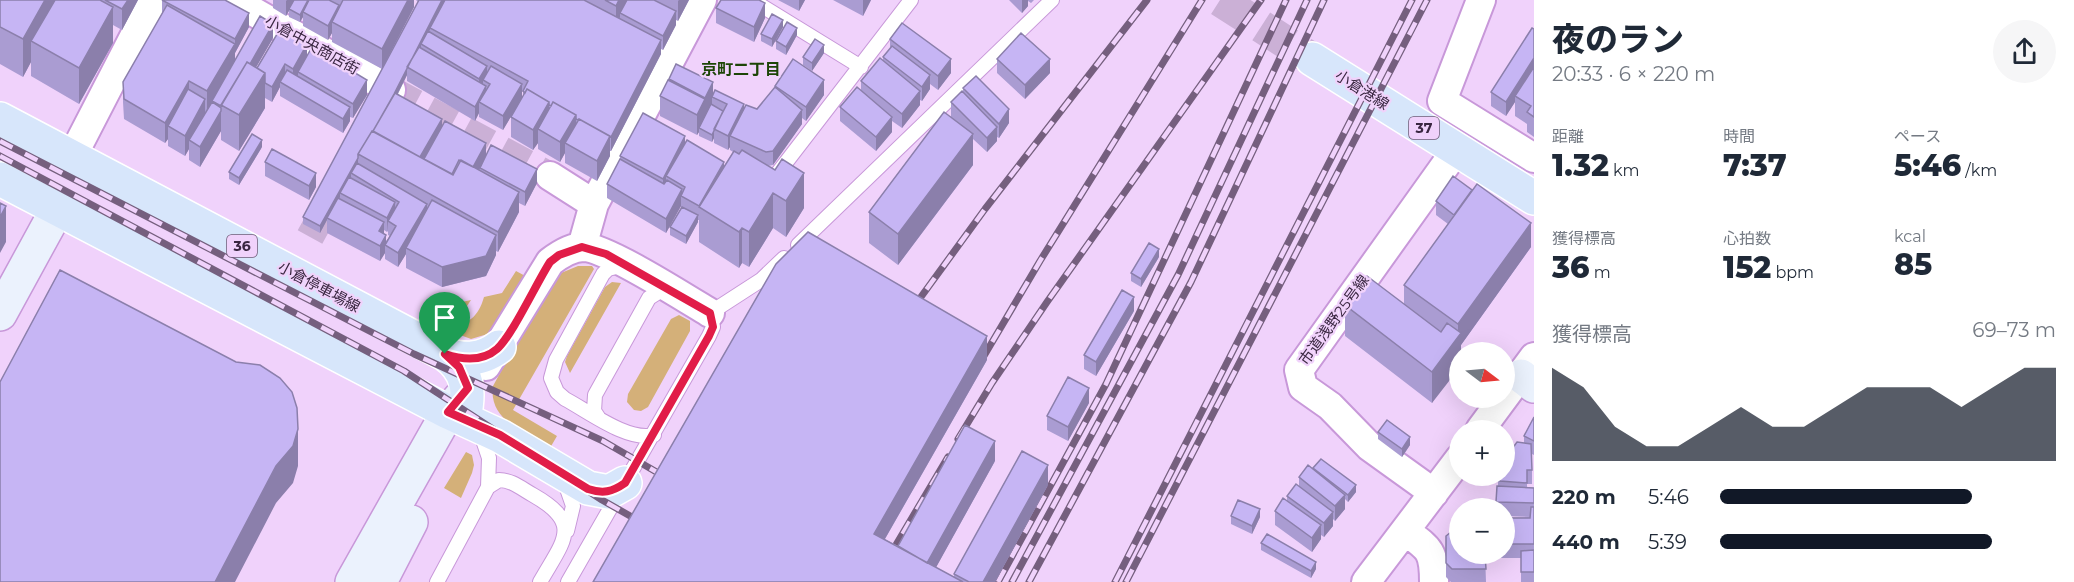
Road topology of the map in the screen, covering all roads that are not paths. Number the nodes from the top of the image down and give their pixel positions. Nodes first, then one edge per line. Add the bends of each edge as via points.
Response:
1 (153, 0) edge
2 (233, 0) edge
3 (702, 0) edge
4 (752, 0) edge
5 (911, 0) edge
6 (1052, 0) edge
7 (1481, 0) edge
8 (1312, 59) tunnel mouth
9 (861, 67) junction
10 (391, 90) tunnel mouth
11 (0, 119) edge
12 (1457, 149) junction
13 (72, 157) junction
14 (1534, 158) edge
15 (550, 176) tunnel mouth
16 (0, 179) edge
17 (768, 185) edge
18 (1532, 192) edge
19 (594, 204) junction
20 (58, 208) junction
21 (582, 247) junction
22 (625, 265) junction
23 (675, 293) junction
24 (710, 313) junction
25 (0, 314) edge
26 (500, 347) junction
27 (445, 354) junction
28 (1530, 373) edge
29 (465, 411) junction
30 (598, 417) junction
31 (1489, 420) edge
32 (654, 435) junction
33 (555, 469) junction
34 (1449, 473) edge
35 (625, 483) junction
36 (488, 488) junction
37 (1434, 493) junction
38 (1405, 531) junction
39 (564, 538) junction
40 (352, 582) edge
41 (381, 582) edge
42 (438, 582) edge
43 (540, 582) edge
44 (568, 582) edge
45 (1366, 582) edge
46 (1434, 582) edge

1 - 13 street
2 - 10 street, 小倉中央商店街
3 - 19 street via 646,123
4 - 9 lane
5 - 9 lane
6 - 24 lane via 761,280
7 - 14 street via 1442,101
8 - 12 main road, 小倉港線 / 37
9 - 17 lane
11 - 13 main road, 小倉停車場線 / 36
12 - 18 main road, 小倉港線 / 37
12 - 37 street, 市道浅野25号線 via 1299,370 1303,387 1330,406 1370,447
13 - 27 main road, 小倉停車場線 / 36
15 - 19 street
16 - 20 main road
19 - 21 street
20 - 25 street
20 - 29 main road
21 - 22 street via 601,251
21 - 26 street via 550,262
22 - 23 street
22 - 30 lane via 603,274 552,369 557,392
23 - 24 street
23 - 30 lane via 660,291 649,298 595,395 594,411
24 - 32 lane via 713,327 709,336
26 - 27 main road via 471,359
26 - 29 street
27 - 29 main road, 小倉停車場線 / 36 via 459,367
28 - 31 street
29 - 33 main road
29 - 36 lane via 489,458
29 - 40 street
29 - 41 street via 447,456
30 - 32 lane via 637,436
32 - 35 lane
33 - 35 main road via 595,491 609,492
33 - 39 lane via 568,488 573,506
34 - 37 street
35 - 44 lane
36 - 39 lane via 506,480 550,505 563,519
36 - 42 lane
37 - 38 street
38 - 45 street
38 - 46 street via 1431,552
39 - 43 lane

